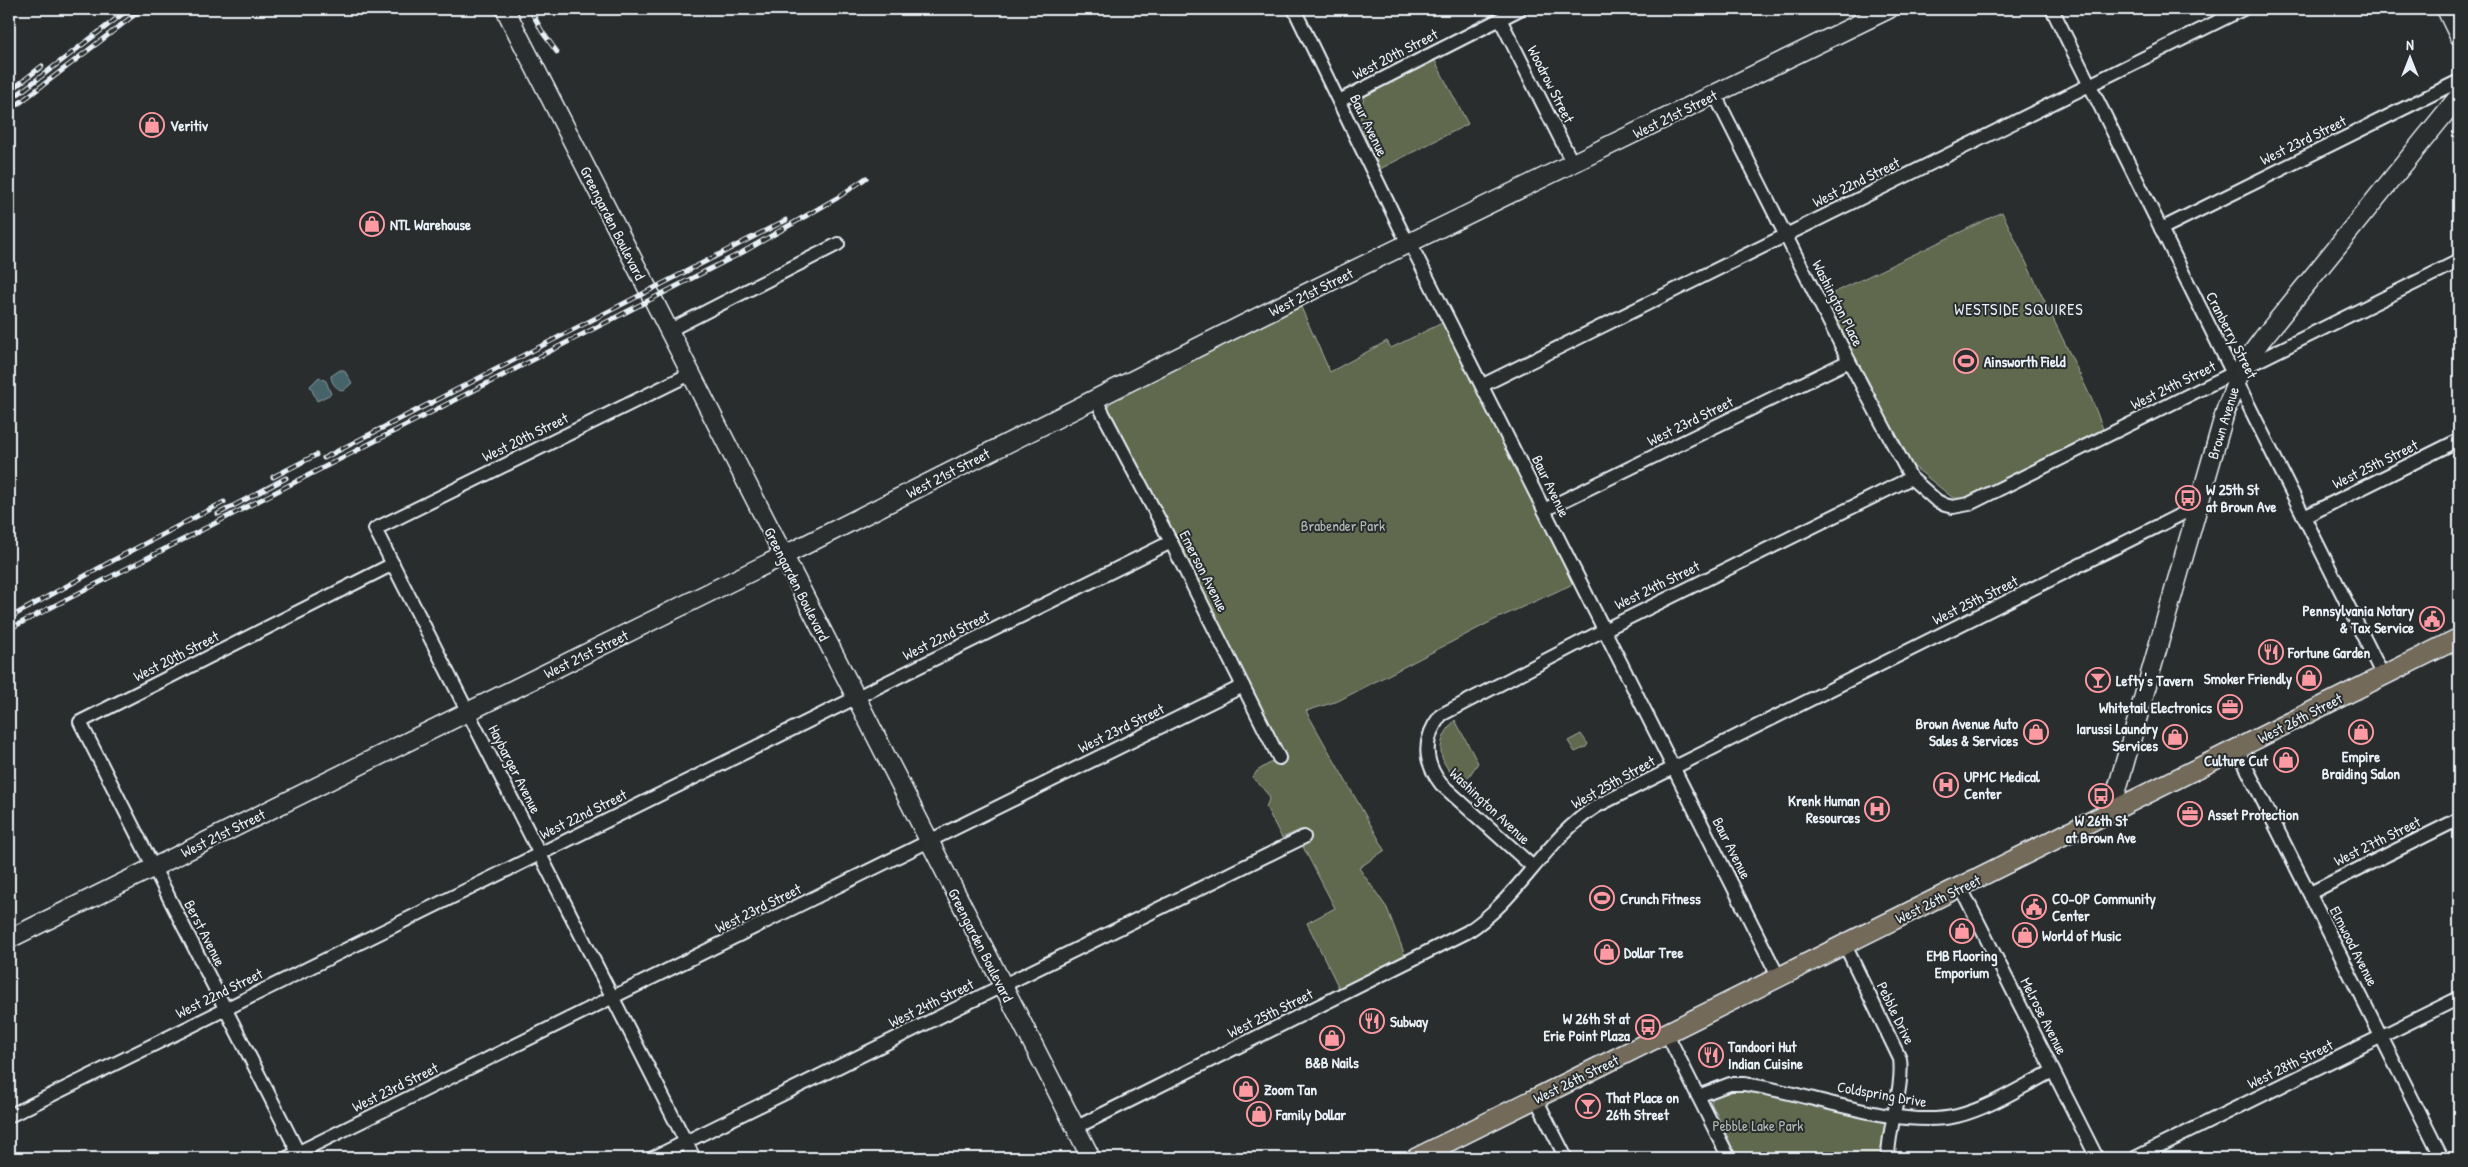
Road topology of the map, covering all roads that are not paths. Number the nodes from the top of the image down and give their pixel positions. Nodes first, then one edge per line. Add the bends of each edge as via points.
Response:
1 (504, 9) edge
2 (1294, 9) edge
3 (1520, 9) edge
4 (1889, 9) edge
5 (2052, 9) edge
6 (2244, 9) edge
7 (2446, 9) edge
8 (1500, 18) junction
9 (2459, 36) edge
10 (2459, 81) edge
11 (2090, 85) junction
12 (1715, 95) junction
13 (2459, 96) edge
14 (1339, 101) junction
15 (1573, 164) junction
16 (2161, 229) junction
17 (1785, 236) junction
18 (838, 244) dead end
19 (1409, 244) junction
20 (2459, 261) edge
21 (668, 331) junction
22 (1849, 361) junction
23 (690, 374) junction
24 (2237, 375) junction
25 (1483, 385) junction
26 (1096, 400) junction
27 (2459, 440) edge
28 (1911, 478) junction
29 (2198, 506) junction
30 (1953, 507) joint
31 (1544, 510) junction
32 (2304, 516) junction
33 (375, 529) joint
34 (1171, 542) junction
35 (783, 556) junction
36 (393, 564) junction
37 (1604, 630) junction
38 (2459, 638) edge
39 (2384, 676) junction
40 (1243, 686) junction
41 (856, 698) junction
42 (468, 712) junction
43 (80, 722) joint
44 (1428, 736) joint
45 (2237, 749) junction
46 (1279, 758) dead end
47 (1673, 768) junction
48 (2110, 814) junction
49 (2459, 819) edge
50 (1304, 836) dead end
51 (928, 841) junction
52 (540, 853) junction
53 (154, 867) junction
54 (1533, 867) junction
55 (1961, 888) junction
56 (2310, 893) junction
57 (9, 939) edge
58 (1845, 945) junction
59 (1779, 978) junction
60 (1002, 986) junction
61 (612, 997) junction
62 (2459, 998) edge
63 (225, 1008) junction
64 (1667, 1034) junction
65 (2381, 1037) junction
66 (2054, 1071) junction
67 (1698, 1096) junction
68 (1536, 1099) junction
69 (9, 1116) edge
70 (1892, 1116) junction
71 (1075, 1128) junction
72 (686, 1142) junction
73 (296, 1156) edge
74 (653, 1158) edge
75 (694, 1158) edge
76 (1091, 1158) edge
77 (1416, 1158) edge
78 (1566, 1158) edge
79 (1729, 1158) edge
80 (1888, 1158) edge
81 (2097, 1158) edge
82 (2135, 1158) edge
83 (2442, 1158) edge

1 - 21 street, Greengarden Boulevard
2 - 14 street, Baur Avenue
3 - 8 street, West 20th Street
4 - 12 street, West 21st Street
5 - 11 street, Cranberry Street
6 - 11 street, West 22nd Street
7 - 9 street
8 - 14 street, West 20th Street
8 - 15 street, Woodrow Street
10 - 16 street, West 23rd Street
11 - 16 street, Cranberry Street
11 - 17 street, West 22nd Street
12 - 15 street, West 21st Street
12 - 17 street, Washington Place
13 - 24 street, Brown Avenue via 2263,338
14 - 19 street, Baur Avenue
15 - 19 street, West 21st Street
16 - 24 street, Cranberry Street
17 - 22 street, Washington Place
17 - 25 street, West 22nd Street
18 - 21 street
19 - 25 street, Baur Avenue
19 - 26 street, West 21st Street
20 - 24 street, West 24th Street
21 - 23 street, Greengarden Boulevard
22 - 28 street, Washington Place
22 - 31 street, West 23rd Street
23 - 33 street, West 20th Street
23 - 35 street, Greengarden Boulevard
24 - 29 street, Brown Avenue
24 - 30 street, West 24th Street via 1969,504
24 - 32 street, Cranberry Street
25 - 31 street, Baur Avenue
26 - 34 street, Emerson Avenue
26 - 35 street, West 21st Street
27 - 32 street, West 25th Street
28 - 30 street, Washington Place via 1937,501
28 - 37 street, West 24th Street
29 - 47 street, West 25th Street
29 - 48 street, Brown Avenue
31 - 37 street, Baur Avenue
32 - 39 street, Cranberry Street
33 - 36 street, Haybarger Avenue
34 - 40 street, Emerson Avenue
34 - 41 street, West 22nd Street
35 - 41 street, Greengarden Boulevard
35 - 42 street, West 21st Street
36 - 42 street, Haybarger Avenue
36 - 43 street, West 20th Street
37 - 44 street, West 24th Street via 1448,709
37 - 47 street, Baur Avenue
38 - 39 main road, West 26th Street
39 - 45 main road, West 26th Street
40 - 46 street, Emerson Avenue
40 - 51 street, West 23rd Street
41 - 51 street, Greengarden Boulevard
41 - 52 street, West 22nd Street
42 - 52 street, Haybarger Avenue
42 - 53 street, West 21st Street
43 - 53 street, Berst Avenue
44 - 54 street, Washington Avenue via 1427,755 1435,777
45 - 48 main road, West 26th Street
45 - 56 street, Elmwood Avenue
47 - 54 street, West 25th Street via 1585,813 1564,831
47 - 59 street, Baur Avenue
48 - 55 main road, West 26th Street
49 - 56 street, West 27th Street
50 - 60 street, West 24th Street
51 - 60 street, Greengarden Boulevard
51 - 61 street, West 23rd Street
52 - 61 street, Haybarger Avenue
52 - 63 street, West 22nd Street
53 - 57 street, West 21st Street
53 - 63 street, Berst Avenue
54 - 71 street, West 25th Street via 1501,905 1467,932
55 - 58 main road, West 26th Street
55 - 66 street, Melrose Avenue
56 - 65 street, Elmwood Avenue
58 - 59 main road, West 26th Street
58 - 70 street, Pebble Drive via 1900,1059 1901,1072
59 - 64 main road, West 26th Street
60 - 71 street, Greengarden Boulevard
60 - 72 street, West 24th Street
61 - 72 street, Haybarger Avenue
61 - 73 street, West 23rd Street
62 - 65 street, West 28th Street
63 - 69 street, West 22nd Street
63 - 73 street, Berst Avenue
64 - 67 street
64 - 68 main road, West 26th Street
65 - 82 street, West 28th Street
65 - 83 street, Elmwood Avenue
66 - 70 street, Coldspring Drive via 1967,1113 1932,1119
66 - 81 street, Melrose Avenue
67 - 70 street, Coldspring Drive via 1730,1084 1744,1084
67 - 79 street
68 - 77 main road, West 26th Street
68 - 78 street
70 - 80 street, Pebble Drive
71 - 76 street, Greengarden Boulevard
72 - 74 street, West 24th Street
72 - 75 street, Haybarger Avenue

